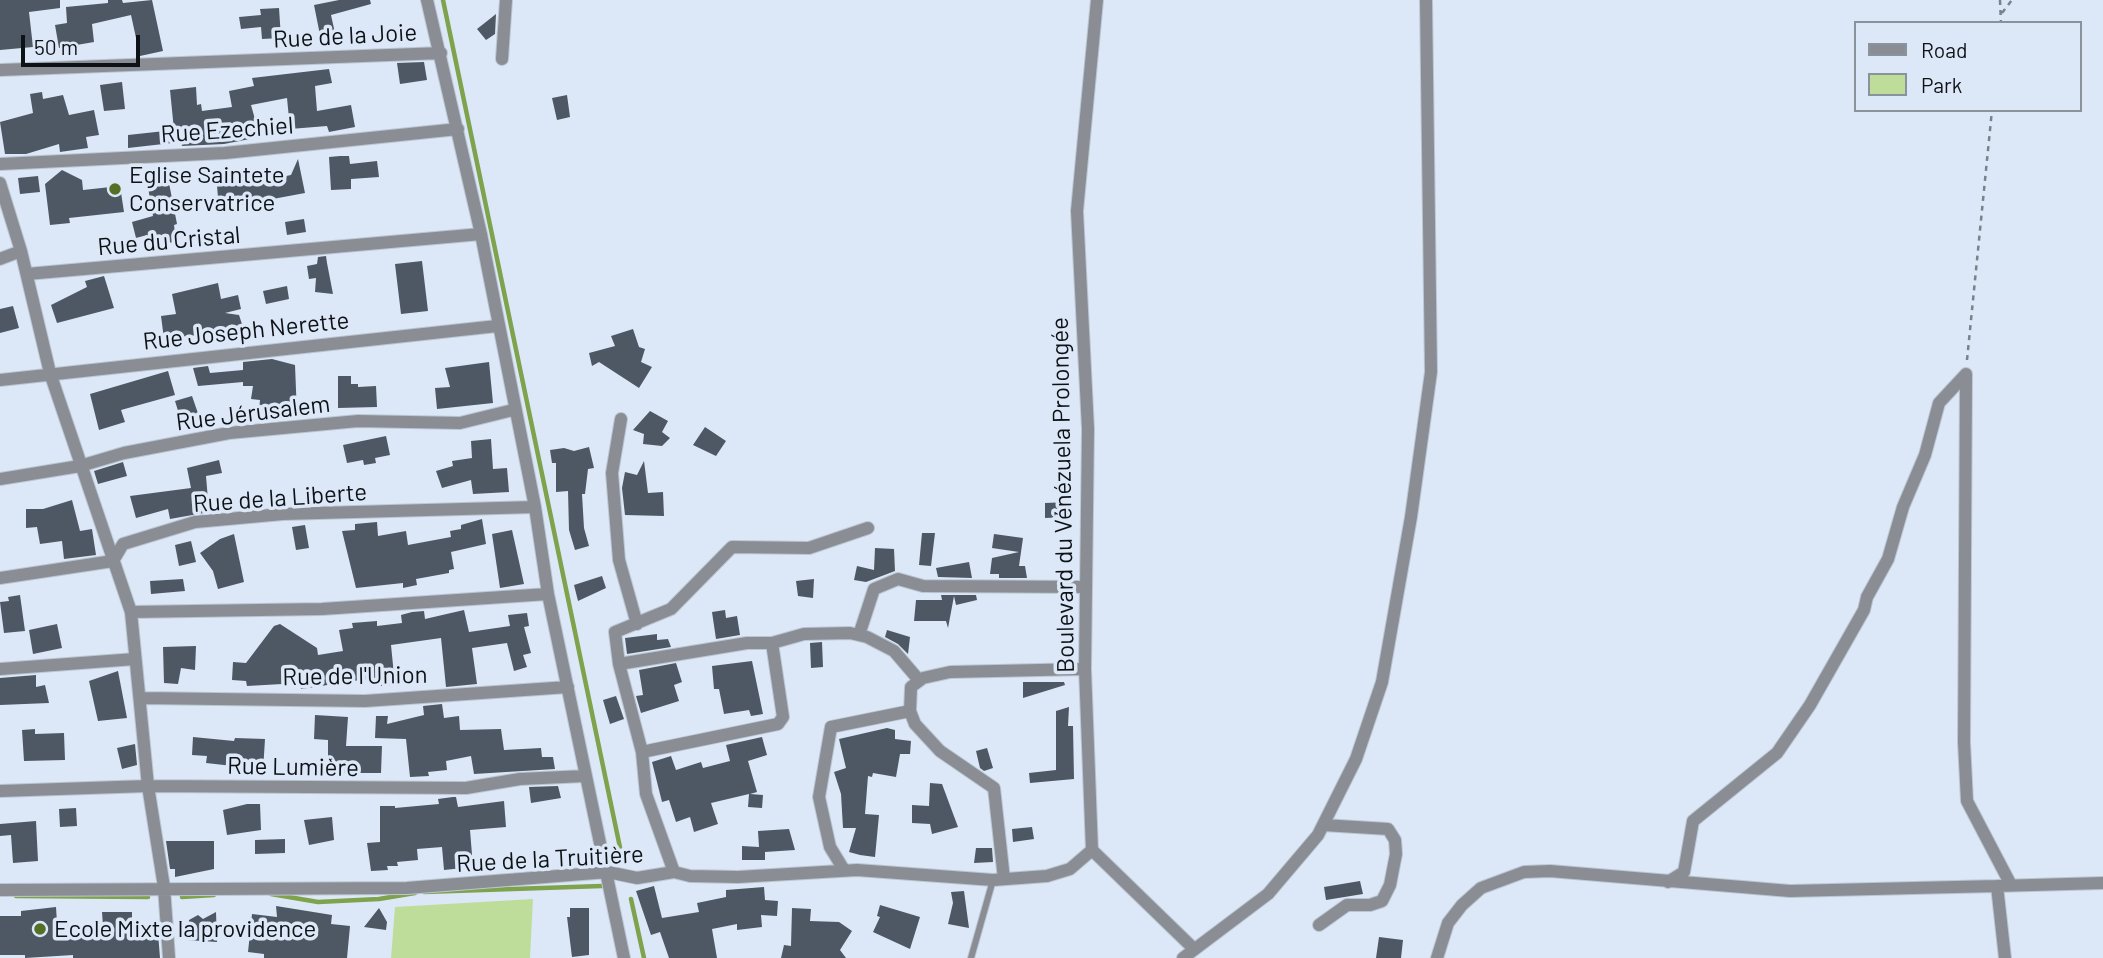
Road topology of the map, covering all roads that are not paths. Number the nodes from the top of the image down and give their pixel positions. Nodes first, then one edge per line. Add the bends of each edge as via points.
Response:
1 (427, 0) edge
2 (506, 0) edge
3 (1097, 0) edge
4 (1426, 0) edge
5 (441, 53) junction
6 (502, 59) dead end
7 (0, 70) edge
8 (457, 129) junction
9 (0, 164) edge
10 (0, 183) edge
11 (481, 234) junction
12 (21, 251) junction
13 (0, 259) edge
14 (27, 274) junction
15 (497, 326) junction
16 (50, 373) junction
17 (0, 380) edge
18 (513, 410) junction
19 (621, 419) dead end
20 (80, 467) junction
21 (0, 479) edge
22 (535, 507) junction
23 (868, 528) dead end
24 (113, 561) junction
25 (0, 578) edge
26 (1086, 587) junction
27 (548, 594) junction
28 (131, 612) junction
29 (637, 624) junction
30 (859, 635) junction
31 (772, 643) junction
32 (135, 659) junction
33 (619, 664) junction
34 (0, 669) edge
35 (1085, 669) junction
36 (918, 680) junction
37 (568, 687) junction
38 (142, 698) junction
39 (910, 711) junction
40 (642, 752) junction
41 (585, 776) junction
42 (148, 786) junction
43 (0, 791) edge
44 (1323, 825) junction
45 (1092, 850) junction
46 (844, 870) junction
47 (608, 872) junction
48 (674, 872) junction
49 (998, 880) junction
50 (1668, 882) junction
51 (2103, 883) edge
52 (2011, 885) junction
53 (1997, 886) junction
54 (164, 887) junction
55 (0, 890) edge
56 (1319, 925) dead end
57 (1193, 948) junction
58 (169, 958) edge
59 (624, 958) edge
60 (971, 958) edge
61 (1183, 958) edge
62 (1437, 958) edge
63 (2005, 958) edge

1 - 5 street
2 - 6 street
3 - 26 street, Boulevard du Vénézuela Prolongée via 1077,211 1088,429
4 - 44 street via 1431,372 1420,464 1382,682 1356,759
5 - 7 street, Rue de la Joie
5 - 8 street
8 - 9 street, Rue Ezechiel via 225,153
8 - 11 street
10 - 12 street
11 - 14 street, Rue du Cristal
11 - 15 street
12 - 13 street
12 - 14 street
14 - 16 street
15 - 16 street, Rue Joseph Nerette
15 - 18 street
16 - 17 street, Rue Joseph Nerette
16 - 20 street
18 - 20 street, Rue Jérusalem via 460,423 358,421 229,433 124,453
18 - 22 street
19 - 29 street via 612,474 619,560
20 - 21 street, Rue Jérusalem
20 - 24 street
22 - 24 street, Rue de la Liberte via 283,514 195,522 123,544
22 - 27 street
23 - 29 street via 809,548 732,547 671,609
24 - 25 street
24 - 28 street
26 - 30 street via 923,586 898,579 874,589
26 - 35 street, Boulevard du Vénézuela Prolongée
27 - 28 street via 322,609
27 - 37 street
28 - 32 street
29 - 33 street via 615,632
30 - 31 street via 804,634
30 - 36 street via 894,651
31 - 33 street
31 - 40 street via 783,717 778,724
32 - 34 street
32 - 38 street
33 - 40 street
35 - 36 street via 950,672
35 - 45 street, Boulevard du Vénézuela Prolongée
36 - 39 street via 911,687
37 - 38 street, Rue de l'Union via 365,701
37 - 41 street
38 - 42 street
39 - 46 street via 831,727 819,797 830,846
39 - 49 street via 915,724 940,751 994,788
40 - 48 street via 646,794
41 - 42 street, Rue Lumière via 520,779 466,788
41 - 47 street
42 - 43 street, Rue Lumière
42 - 54 street
44 - 56 street via 1388,829 1396,854 1382,901 1347,905
44 - 57 street via 1268,894
45 - 49 street, Rue de la Truitière via 1070,869
45 - 57 street
46 - 48 street, Rue de la Truitière via 738,877
46 - 49 street, Rue de la Truitière
47 - 48 street, Rue de la Truitière via 637,878
47 - 54 street, Rue de la Truitière via 407,888
47 - 59 street
49 - 60 lane
50 - 52 street via 1684,872 1693,821 1777,753 1810,705 1888,559 1939,403 1966,374 1966,801
50 - 53 street via 1790,891
50 - 62 street via 1550,871 1501,878 1462,905 1448,923
51 - 52 street
52 - 53 street
53 - 63 street
54 - 55 street, Rue de la Truitière
54 - 58 street
57 - 61 street

